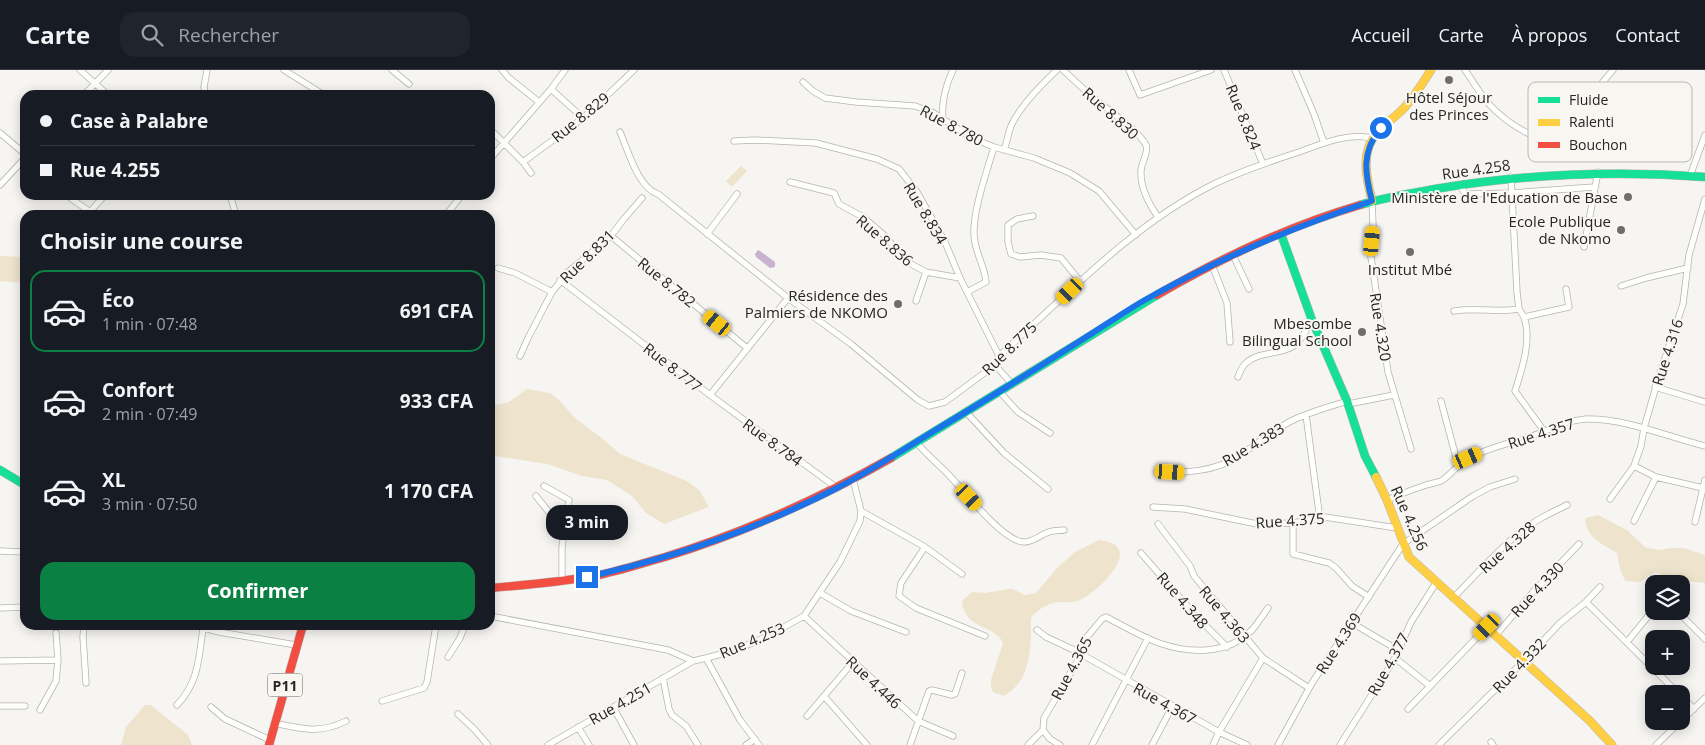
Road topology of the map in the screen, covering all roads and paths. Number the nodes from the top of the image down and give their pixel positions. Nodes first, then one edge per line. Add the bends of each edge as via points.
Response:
1 (80, 70) edge
2 (108, 70) edge
3 (207, 70) edge
4 (284, 70) edge
5 (392, 70) edge
6 (502, 70) edge
7 (565, 70) edge
8 (634, 70) edge
9 (953, 70) edge
10 (1057, 70) edge
11 (1063, 70) edge
12 (1128, 70) edge
13 (1211, 70) edge
14 (1224, 70) edge
15 (1295, 70) edge
16 (1431, 70) edge
17 (1465, 70) edge
18 (1613, 70) edge
19 (803, 82) dead end
20 (1603, 82) edge
21 (94, 83) junction
22 (409, 84) dead end
23 (204, 87) junction
24 (551, 89) junction
25 (88, 90) edge
26 (102, 90) edge
27 (202, 90) edge
28 (205, 90) edge
29 (314, 90) edge
30 (540, 102) junction
31 (583, 118) junction
32 (943, 119) junction
33 (620, 132) dead end
34 (0, 133) edge
35 (495, 134) edge
36 (1528, 135) edge
37 (1705, 135) edge
38 (1372, 138) junction
39 (734, 141) dead end
40 (503, 143) junction
41 (1324, 143) junction
42 (994, 147) junction
43 (20, 150) edge
44 (1004, 150) junction
45 (495, 153) edge
46 (523, 162) junction
47 (20, 164) edge
48 (1263, 164) junction
49 (1598, 172) junction
50 (531, 173) dead end
51 (1690, 176) junction
52 (1511, 177) junction
53 (1705, 177) edge
54 (790, 182) dead end
55 (1462, 184) junction
56 (0, 186) edge
57 (1594, 187) junction
58 (1512, 193) junction
59 (737, 194) dead end
60 (642, 198) dead end
61 (1705, 198) edge
62 (72, 200) edge
63 (100, 200) edge
64 (458, 200) edge
65 (1372, 201) junction
66 (84, 210) edge
67 (91, 210) edge
68 (450, 210) edge
69 (1033, 216) dead end
70 (1158, 217) junction
71 (707, 234) junction
72 (1281, 234) junction
73 (1136, 235) junction
74 (611, 236) junction
75 (1584, 247) dead end
76 (1233, 255) junction
77 (1212, 265) junction
78 (498, 268) dead end
79 (1688, 268) junction
80 (926, 272) junction
81 (960, 278) junction
82 (560, 280) junction
83 (1080, 281) junction
84 (1621, 286) dead end
85 (1249, 289) dead end
86 (1566, 289) dead end
87 (552, 292) junction
88 (967, 292) junction
89 (788, 298) junction
90 (916, 301) dead end
91 (1519, 309) junction
92 (1454, 311) dead end
93 (1524, 317) junction
94 (1312, 320) junction
95 (1230, 342) dead end
96 (747, 348) junction
97 (520, 356) dead end
98 (999, 356) junction
99 (995, 365) junction
100 (1238, 377) dead end
101 (1012, 384) junction
102 (1656, 388) junction
103 (1000, 392) junction
104 (1394, 395) junction
105 (710, 396) junction
106 (1441, 401) dead end
107 (1705, 402) edge
108 (1347, 403) junction
109 (966, 412) junction
110 (1306, 415) junction
111 (1644, 428) junction
112 (1544, 431) junction
113 (1050, 433) dead end
114 (916, 442) junction
115 (1705, 446) edge
116 (1411, 449) dead end
117 (1458, 465) junction
118 (1634, 466) junction
119 (0, 470) edge
120 (1157, 472) dead end
121 (1656, 477) junction
122 (853, 479) junction
123 (1515, 479) dead end
124 (1705, 480) edge
125 (20, 482) edge
126 (544, 486) dead end
127 (837, 488) junction
128 (1703, 488) junction
129 (1048, 489) dead end
130 (536, 496) dead end
131 (1610, 499) dead end
132 (1387, 500) junction
133 (1567, 505) dead end
134 (1153, 507) dead end
135 (861, 511) junction
136 (1318, 516) junction
137 (1634, 521) dead end
138 (1695, 522) dead end
139 (1293, 523) junction
140 (1158, 524) dead end
141 (1397, 528) junction
142 (1064, 530) dead end
143 (564, 531) junction
144 (1403, 544) junction
145 (1579, 544) dead end
146 (925, 547) junction
147 (0, 551) edge
148 (20, 552) edge
149 (1141, 553) dead end
150 (962, 574) dead end
151 (562, 581) junction
152 (1436, 583) junction
153 (1600, 587) dead end
154 (495, 588) edge
155 (820, 592) junction
156 (1369, 596) junction
157 (1453, 598) junction
158 (1586, 602) junction
159 (20, 607) edge
160 (0, 608) edge
161 (1268, 608) dead end
162 (804, 616) junction
163 (495, 617) edge
164 (1646, 620) edge
165 (1686, 620) edge
166 (1352, 623) junction
167 (1487, 627) junction
168 (84, 630) edge
169 (203, 630) edge
170 (211, 630) edge
171 (301, 630) edge
172 (435, 630) edge
173 (463, 630) edge
174 (1037, 630) dead end
175 (906, 632) dead end
176 (56, 633) dead end
177 (1496, 635) junction
178 (985, 636) dead end
179 (1244, 636) junction
180 (1148, 638) junction
181 (1705, 639) edge
182 (1627, 642) junction
183 (296, 645) junction
184 (1227, 647) junction
185 (1398, 650) junction
186 (1081, 655) junction
187 (448, 657) dead end
188 (706, 658) junction
189 (1262, 658) junction
190 (1395, 658) junction
191 (58, 660) junction
192 (693, 660) junction
193 (0, 661) edge
194 (1524, 661) junction
195 (853, 662) junction
196 (962, 673) dead end
197 (663, 678) junction
198 (1126, 680) junction
199 (86, 683) dead end
200 (1670, 685) edge
201 (1430, 686) junction
202 (1309, 688) junction
203 (824, 696) junction
204 (1705, 698) edge
205 (382, 701) dead end
206 (177, 705) dead end
207 (1690, 705) edge
208 (0, 706) edge
209 (26, 706) dead end
210 (211, 706) dead end
211 (613, 707) junction
212 (1172, 707) junction
213 (1408, 709) dead end
214 (1694, 709) junction
215 (40, 710) dead end
216 (1690, 713) edge
217 (458, 714) dead end
218 (806, 716) dead end
219 (346, 721) dead end
220 (918, 721) junction
221 (274, 723) junction
222 (578, 727) junction
223 (1043, 730) junction
224 (1672, 730) edge
225 (1219, 732) junction
226 (953, 736) dead end
227 (270, 742) edge
228 (757, 742) edge
229 (488, 745) edge
230 (548, 745) edge
231 (589, 745) edge
232 (634, 745) edge
233 (698, 745) edge
234 (746, 745) edge
235 (866, 745) edge
236 (910, 745) edge
237 (1028, 745) edge
238 (1060, 745) edge
239 (1092, 745) edge
240 (1152, 745) edge
241 (1213, 745) edge
242 (1247, 745) edge
243 (1278, 745) edge
244 (1340, 745) edge
245 (1439, 745) edge
246 (1612, 745) edge
247 (1656, 745) edge

1 - 21 street
2 - 21 street
3 - 23 street
4 - 29 street
5 - 22 street
6 - 30 street
7 - 24 street
8 - 31 street, Rue 8.829
9 - 32 street via 946,83
10 - 44 street via 1037,89 1018,115
11 - 70 street, Rue 8.830 via 1127,124 1145,144 1147,150 1140,169 1141,177 1144,192
12 - 13 street, Rue 8.824 via 1140,95
14 - 48 street, Rue 8.824
15 - 41 street
16 - 38 main road via 1404,108
17 - 36 street via 1487,102
18 - 20 street
19 - 32 street, Rue 8.780 via 825,98 915,106
21 - 25 street
21 - 26 street
23 - 27 street
23 - 28 street
24 - 30 street
24 - 31 street
30 - 40 street
31 - 46 street, Rue 8.829
32 - 42 street, Rue 8.780 via 972,138
33 - 71 street, Rue 8.775 via 646,188
34 - 43 street
35 - 40 street
37 - 51 street
38 - 41 street, Rue 8.775 via 1353,136
38 - 65 main road via 1366,163
39 - 81 street, Rue 8.834 via 816,143 877,159 899,169 917,192
40 - 45 street
40 - 46 street
41 - 48 street, Rue 8.775
42 - 44 street, Rue 8.780
42 - 88 street via 974,234 986,282
44 - 73 street, Rue 8.780 via 1070,173 1098,190
46 - 50 street
47 - 56 street
48 - 70 street, Rue 8.775 via 1214,184
49 - 51 main road, Rue 4.258
49 - 52 main road, Rue 4.258
49 - 57 street
51 - 53 main road, Rue 4.258
52 - 55 main road, Rue 4.258
52 - 58 street
54 - 80 street, Rue 8.836 via 834,193 839,204 863,217 904,259
55 - 58 street via 1462,189 1468,194
55 - 65 main road, Rue 4.258
57 - 58 street
57 - 75 street
58 - 91 street
59 - 71 street
60 - 74 street, Rue 8.831
61 - 79 street, Rue 4.316 via 1688,255
62 - 66 street
63 - 67 street
64 - 68 street
65 - 72 main road, Rue 4.258
65 - 104 street, Rue 4.320 via 1371,257
69 - 83 street via 1017,219 1008,225 1011,254 1061,258
70 - 73 street, Rue 8.775
71 - 89 street, Rue 8.775
72 - 76 main road, Rue 4.258
72 - 94 main road, Rue 4.256
73 - 83 street, Rue 8.775
74 - 82 street, Rue 8.831
74 - 96 street, Rue 8.782
76 - 77 main road, Rue 4.258
76 - 85 street
77 - 95 street via 1227,302
77 - 101 main road, Rue 4.258 via 1142,302
78 - 87 street, Rue 8.831
79 - 84 street
79 - 102 street, Rue 4.316 via 1683,304
80 - 81 street, Rue 8.836
80 - 90 street
81 - 88 street, Rue 8.834
82 - 87 street, Rue 8.831
82 - 105 street, Rue 8.777
83 - 98 street, Rue 8.775
86 - 93 street via 1569,307
87 - 97 street
88 - 98 street, Rue 8.834
89 - 96 street, Rue 8.777
89 - 99 street, Rue 8.775 via 929,406 945,402
91 - 92 street
91 - 93 street
93 - 112 street via 1527,330 1524,362 1515,392
94 - 100 street via 1295,345 1246,362
94 - 108 main road, Rue 4.256
96 - 105 street, Rue 8.777
98 - 99 street, Rue 8.775
99 - 101 street
101 - 103 main road, Rue 4.258
102 - 107 street
102 - 111 street, Rue 4.316
103 - 109 main road, Rue 4.258
103 - 113 street via 1018,412
104 - 108 street, Rue 4.383
104 - 116 street, Rue 4.320
105 - 127 street, Rue 8.784
106 - 117 street
108 - 110 street, Rue 4.383
108 - 132 main road, Rue 4.256 via 1365,456
109 - 114 main road, Rue 4.258
109 - 129 street via 1004,453
110 - 120 street, Rue 4.383 via 1265,436 1228,462 1194,472
110 - 136 street
111 - 112 street, Rue 4.357 via 1588,419 1560,424
111 - 115 street, Rue 4.357
111 - 118 street, Rue 4.316
112 - 117 street, Rue 4.357 via 1485,451
114 - 122 main road, Rue 4.258
114 - 142 street via 992,522 1017,540 1025,542 1048,532
117 - 132 street, Rue 4.357 via 1438,482
118 - 121 street
118 - 131 street, Rue 4.316
119 - 125 main road
121 - 128 street
121 - 137 street
122 - 127 main road, Rue 4.258
122 - 135 street
123 - 144 street via 1473,496
124 - 128 street
126 - 143 street via 569,500
127 - 151 main road, Rue 4.258 via 741,531 695,547 629,568
128 - 138 street
130 - 143 street
132 - 141 main road, Rue 4.256
133 - 157 street, Rue 4.328 via 1530,525
134 - 139 street, Rue 4.375 via 1185,509 1257,524
135 - 146 street
135 - 155 street, Rue 4.253 via 860,521 850,541
136 - 139 street, Rue 4.375
136 - 141 street, Rue 4.375
139 - 156 street via 1293,554 1329,563 1352,586
140 - 179 street, Rue 4.363 via 1194,576
141 - 144 main road, Rue 4.256
143 - 151 street
144 - 152 main road, Rue 4.256 via 1410,557
144 - 156 street, Rue 4.369
145 - 177 street, Rue 4.330
146 - 150 street
146 - 178 street via 901,583 898,596 916,608
147 - 148 street
149 - 184 street, Rue 4.348
151 - 154 main road, Rue 4.258
152 - 157 main road, Rue 4.256
152 - 185 street, Rue 4.377 via 1411,622
153 - 158 street, Rue 4.332
155 - 162 street, Rue 4.253
155 - 175 street via 851,611
156 - 166 street, Rue 4.369
157 - 167 main road, Rue 4.256
158 - 182 street
158 - 194 street, Rue 4.332 via 1560,623
159 - 160 street
161 - 179 street, Rue 4.365
162 - 188 street, Rue 4.253 via 757,641
162 - 195 street, Rue 4.446
163 - 192 street via 668,650
164 - 182 street
165 - 181 street
166 - 185 street
166 - 202 street, Rue 4.369
167 - 177 main road, Rue 4.256
167 - 201 street
168 - 199 street
169 - 206 street via 196,675 186,696
170 - 183 street
171 - 183 main road, P11
172 - 205 street via 424,688
173 - 187 street
174 - 186 street, Rue 4.367
176 - 191 street
177 - 194 main road, Rue 4.256
179 - 184 street, Rue 4.365
179 - 189 street, Rue 4.363
180 - 184 street, Rue 4.365 via 1191,650
180 - 186 street, Rue 4.365 via 1104,617 1082,644
180 - 198 street
182 - 200 street
183 - 221 main road, P11
185 - 190 street, Rue 4.377
186 - 198 street, Rue 4.367
186 - 223 street, Rue 4.365 via 1050,706
188 - 192 street, Rue 4.253
188 - 228 street via 740,720
189 - 202 street, Rue 4.363
189 - 225 street
190 - 201 street
190 - 244 street, Rue 4.377
191 - 193 street
191 - 215 street via 56,681
192 - 197 street, Rue 4.251
194 - 245 street, Rue 4.332
194 - 246 main road, Rue 4.256
195 - 203 street
195 - 220 street, Rue 4.446
196 - 220 street via 955,694 929,691
197 - 211 street, Rue 4.251
197 - 233 street via 669,710 686,726
198 - 212 street, Rue 4.367
198 - 239 street
201 - 213 street
202 - 243 street, Rue 4.369
203 - 218 street
203 - 235 street
204 - 214 street
207 - 214 street
208 - 209 street
210 - 227 street via 225,719
211 - 222 street, Rue 4.251
211 - 232 street
212 - 225 street, Rue 4.367
212 - 240 street
214 - 216 street
217 - 229 street
219 - 221 street via 335,727 307,730
220 - 226 street, Rue 4.446
220 - 236 street
221 - 227 main road, P11
222 - 230 street, Rue 4.251
222 - 231 street
223 - 237 street
223 - 238 street
224 - 247 street
225 - 241 street
225 - 242 street, Rue 4.367
228 - 234 street

